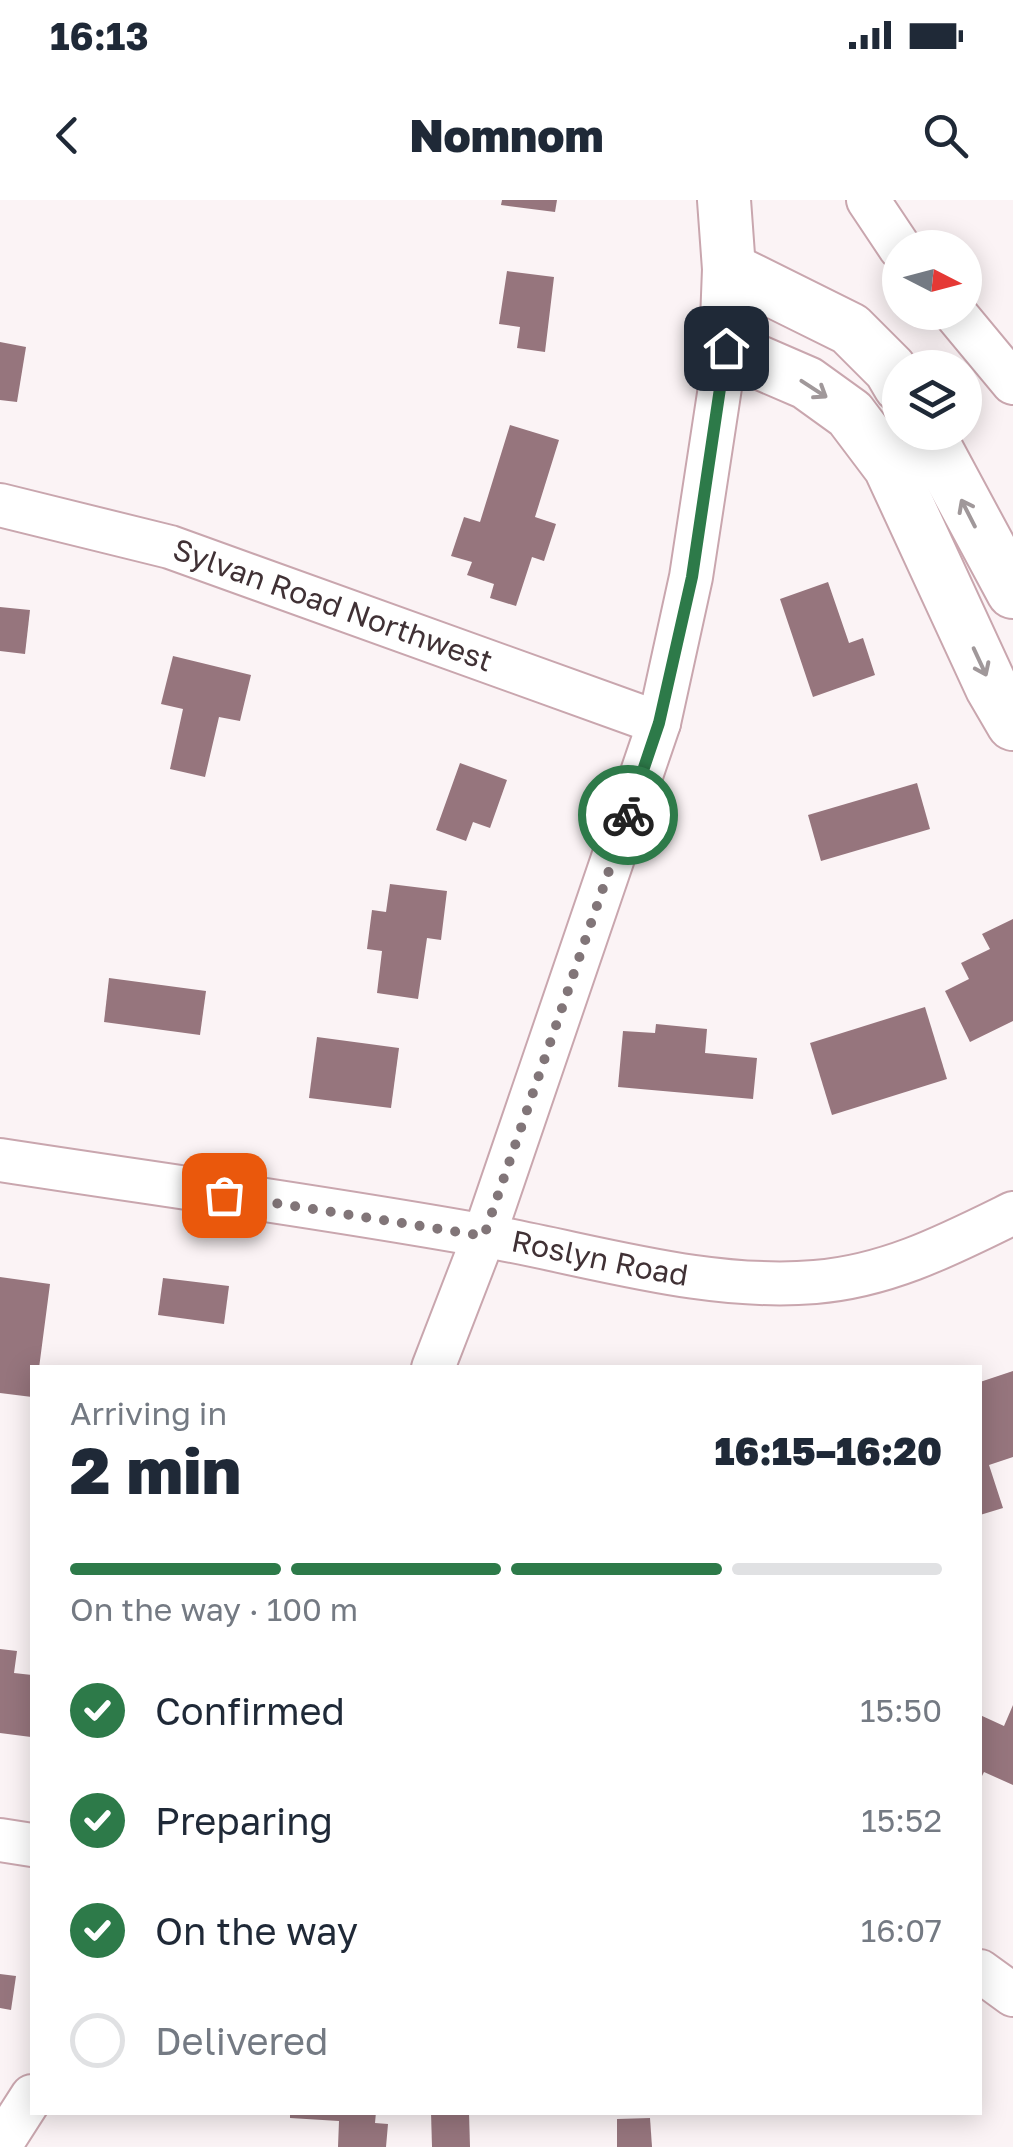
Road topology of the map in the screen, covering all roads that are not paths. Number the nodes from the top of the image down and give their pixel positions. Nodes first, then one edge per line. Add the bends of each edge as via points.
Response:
1 (724, 200) edge
2 (868, 200) edge
3 (888, 230) edge
4 (729, 269) junction
5 (969, 330) edge
6 (726, 348) junction
7 (882, 361) edge
8 (1013, 383) edge
9 (937, 450) edge
10 (0, 505) edge
11 (1013, 592) edge
12 (659, 723) junction
13 (1013, 724) edge
14 (0, 1160) edge
15 (1013, 1213) edge
16 (484, 1236) junction
17 (434, 1365) edge
18 (0, 1840) edge
19 (30, 1845) edge
20 (982, 1972) edge
21 (1013, 1994) edge
22 (30, 2099) edge
23 (0, 2146) edge

1 - 4 main road
2 - 3 street
4 - 6 main road
4 - 7 main road via 850,328
5 - 8 street
6 - 12 street via 692,577
6 -> 13 main road via 807,382 850,414 890,466
11 -> 9 main road
10 - 12 street, Sylvan Road Northwest via 170,547
12 - 16 street
14 - 16 street, Roslyn Road
15 - 16 street, Roslyn Road via 916,1260 872,1275 813,1282 676,1274
16 - 17 street
18 - 19 street
20 - 21 street
22 - 23 street

